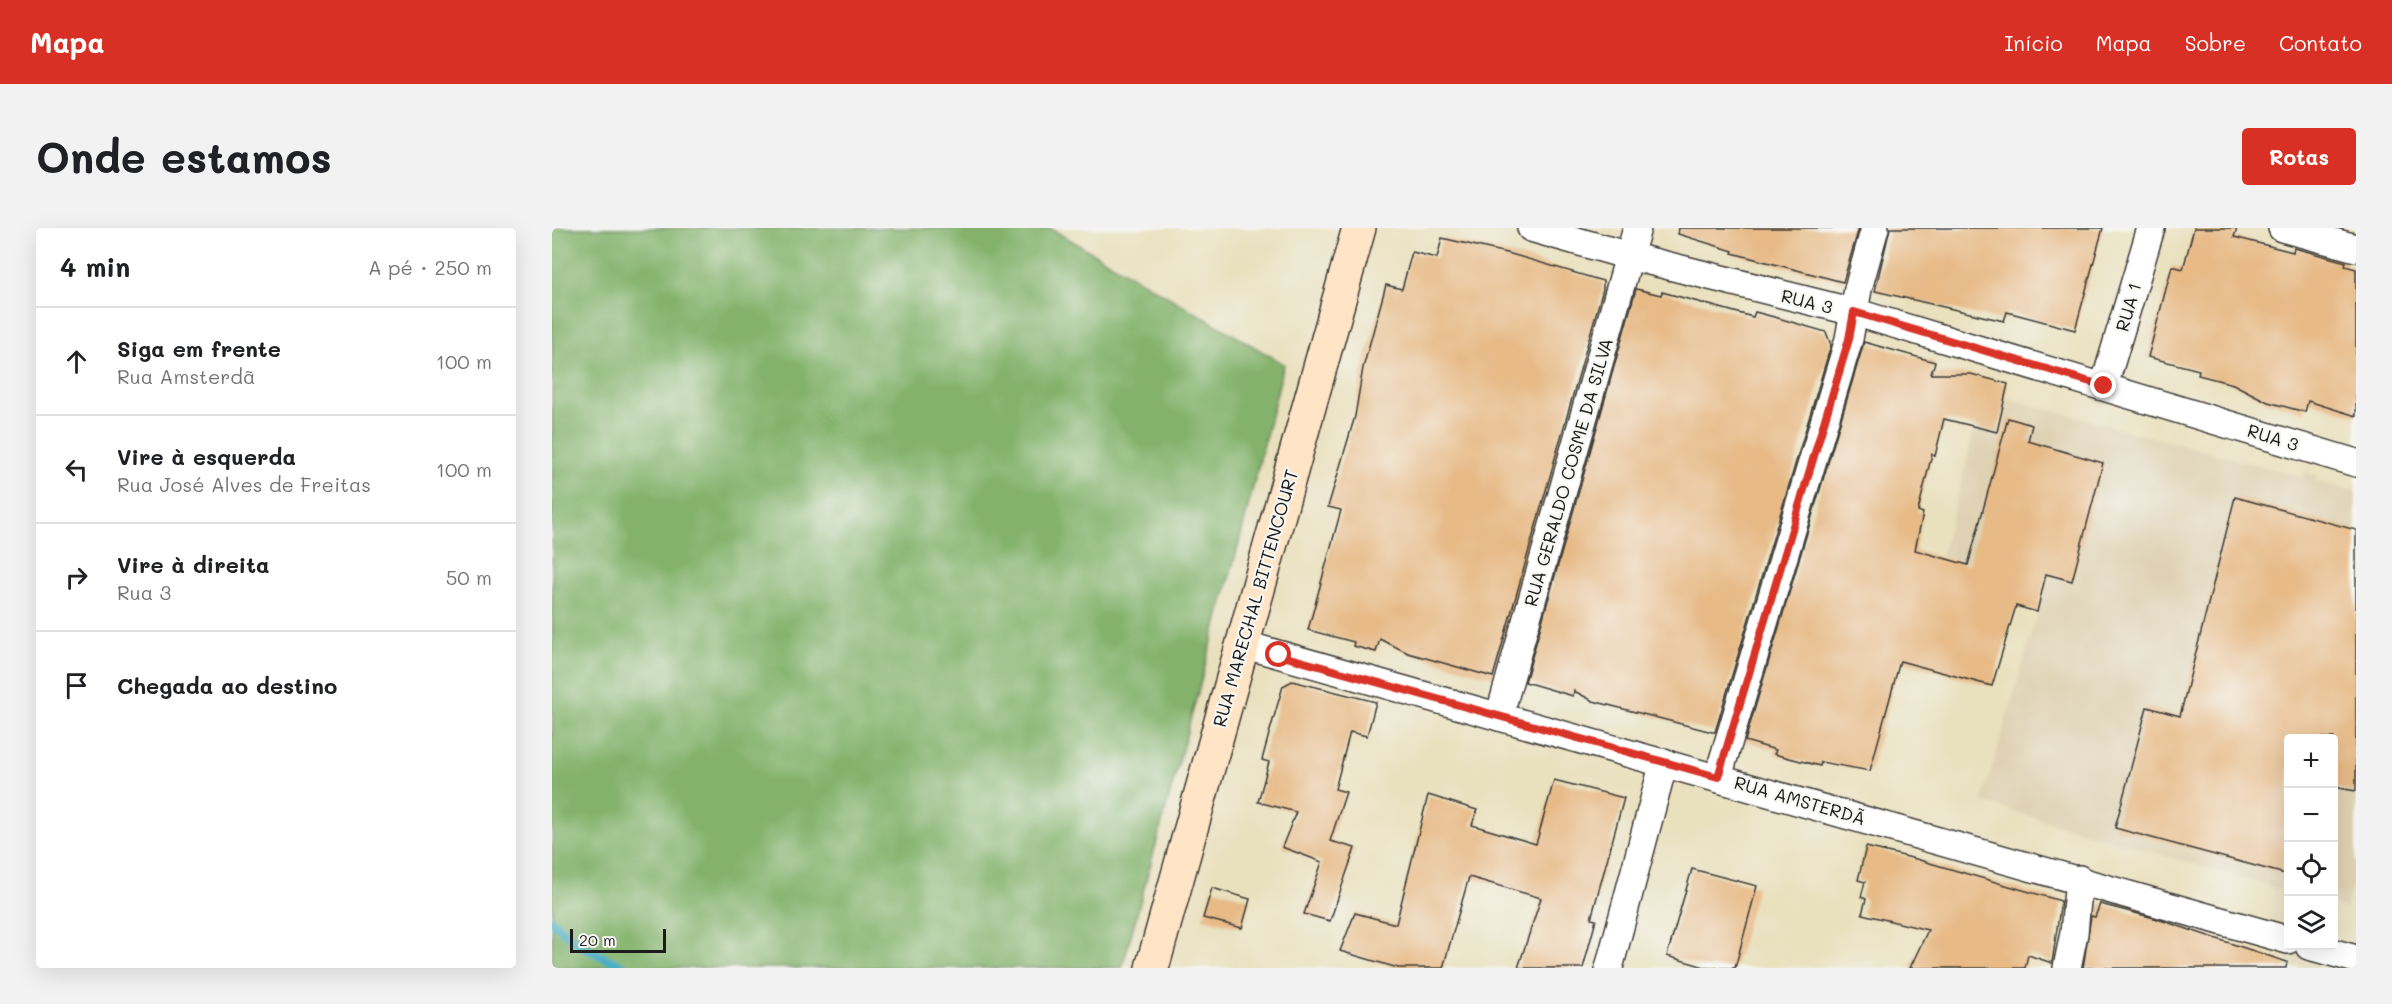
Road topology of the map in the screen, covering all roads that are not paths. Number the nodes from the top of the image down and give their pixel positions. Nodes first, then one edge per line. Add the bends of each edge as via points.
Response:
1 (1359, 228) edge
2 (1532, 228) edge
3 (1637, 228) edge
4 (1875, 228) edge
5 (2151, 228) edge
6 (2282, 228) edge
7 (2356, 249) edge
8 (1629, 256) junction
9 (1854, 312) junction
10 (2104, 386) junction
11 (2356, 463) edge
12 (1242, 644) junction
13 (1498, 717) junction
14 (1664, 762) junction
15 (1718, 777) junction
16 (2079, 879) junction
17 (2284, 939) edge
18 (2326, 950) edge
19 (2356, 959) edge
20 (1152, 968) edge
21 (1609, 968) edge
22 (2067, 968) edge

1 - 12 main road, RUA MARECHAL BITTENCOURT
2 - 8 street, RUA 3
3 - 8 street, RUA GERALDO COSME DA SILVA
4 - 9 street
5 - 10 street, RUA 1
6 - 7 street
8 - 9 street, RUA 3
8 - 13 street, RUA GERALDO COSME DA SILVA
9 - 10 street, RUA 3
9 - 15 street
10 - 11 street, RUA 3
12 - 13 street, RUA AMSTERDÃ
12 - 20 main road, RUA MARECHAL BITTENCOURT
13 - 14 street, RUA AMSTERDÃ
14 - 15 street, RUA AMSTERDÃ
14 - 21 street
15 - 16 street, RUA AMSTERDÃ
16 - 17 street, RUA AMSTERDÃ
16 - 22 street
18 - 19 street

